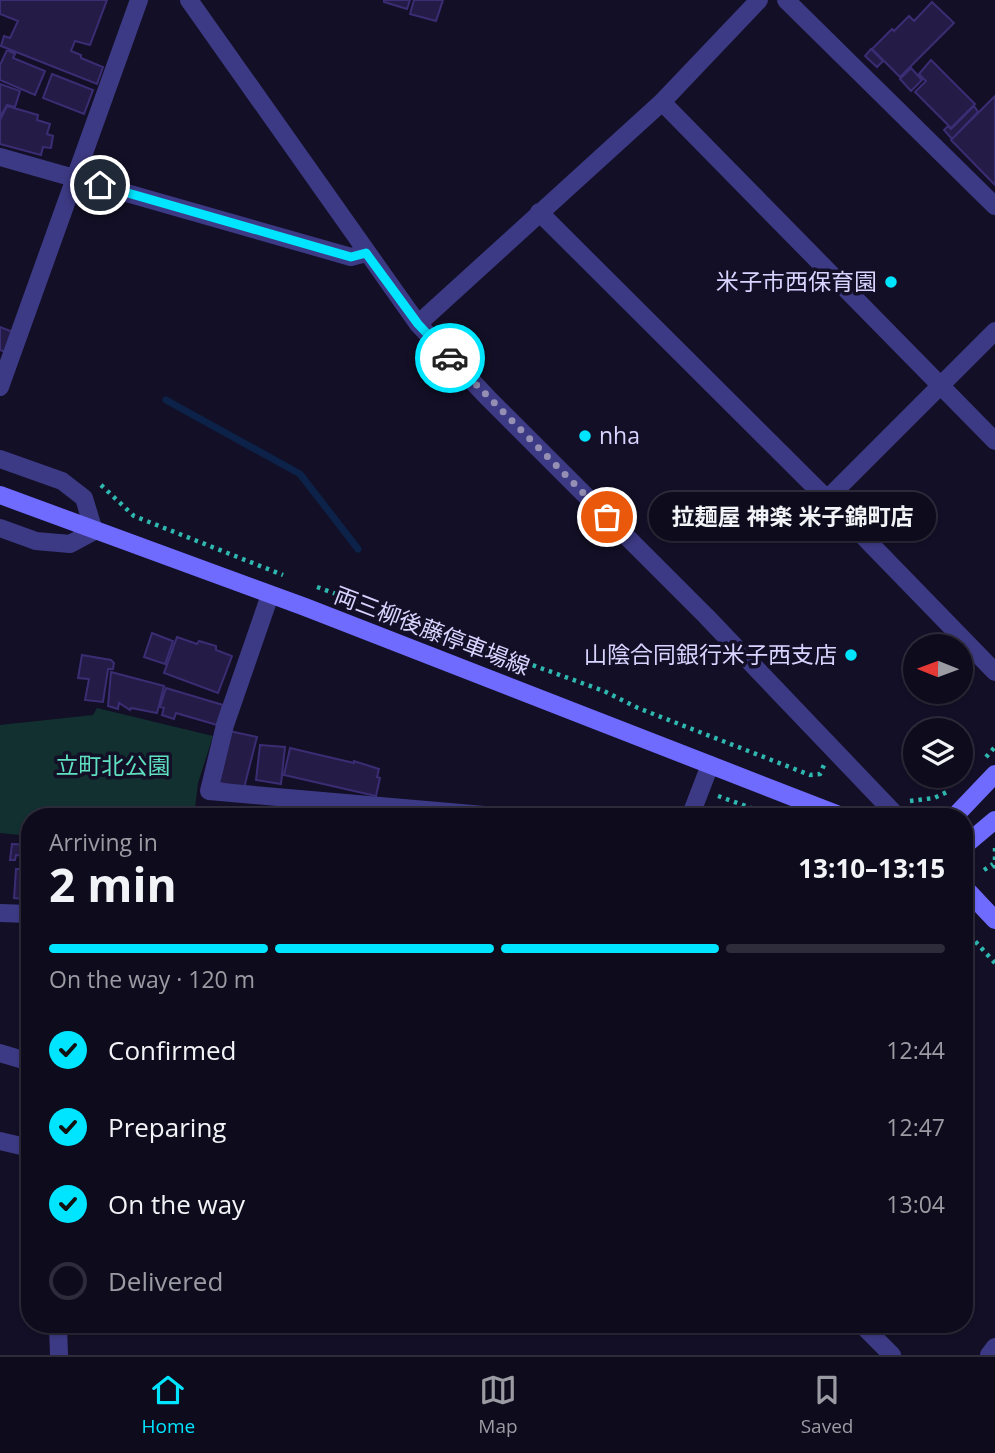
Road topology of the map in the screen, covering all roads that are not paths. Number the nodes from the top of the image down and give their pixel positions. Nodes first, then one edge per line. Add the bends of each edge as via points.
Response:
1 (139, 0) edge
2 (189, 0) edge
3 (759, 0) edge
4 (786, 0) edge
5 (662, 102) junction
6 (0, 157) edge
7 (75, 178) junction
8 (995, 205) edge
9 (540, 212) junction
10 (366, 253) junction
11 (418, 324) junction
12 (995, 331) edge
13 (940, 386) junction
14 (0, 387) edge
15 (995, 441) edge
16 (0, 459) edge
17 (0, 495) edge
18 (827, 499) junction
19 (0, 528) edge
20 (94, 531) junction
21 (270, 595) junction
22 (995, 672) edge
23 (710, 765) junction
24 (995, 774) edge
25 (404, 808) edge
26 (693, 808) edge
27 (821, 808) edge
28 (889, 808) edge
29 (963, 808) edge
30 (995, 820) edge
31 (973, 838) edge
32 (973, 897) edge
33 (0, 913) edge
34 (21, 914) edge
35 (995, 920) edge
36 (0, 1053) edge
37 (21, 1059) edge
38 (0, 1141) edge
39 (21, 1146) edge
40 (58, 1333) edge
41 (870, 1333) edge
42 (995, 1347) edge
43 (59, 1355) edge
44 (892, 1355) edge
45 (989, 1355) edge

1 - 7 street
2 - 10 street
3 - 5 street
4 - 8 street
5 - 9 street
5 - 13 street
6 - 7 street
7 - 10 street via 351,257
7 - 14 street
9 - 11 street
9 - 18 street
10 - 11 street
11 - 28 street
12 - 13 street
13 - 15 street
13 - 18 street
16 - 20 street via 62,481 84,498
17 - 20 main road, 両三柳後藤停車場線
18 - 22 street
19 - 20 street via 36,541 70,544
20 - 21 main road, 両三柳後藤停車場線
21 - 23 main road, 両三柳後藤停車場線
21 - 25 street via 225,725 209,791
23 - 26 street
23 - 27 main road, 両三柳後藤停車場線
24 - 29 main road
30 - 31 main road
32 - 35 main road
33 - 34 street
36 - 37 street
38 - 39 street
40 - 43 street
41 - 44 street
42 - 45 street

